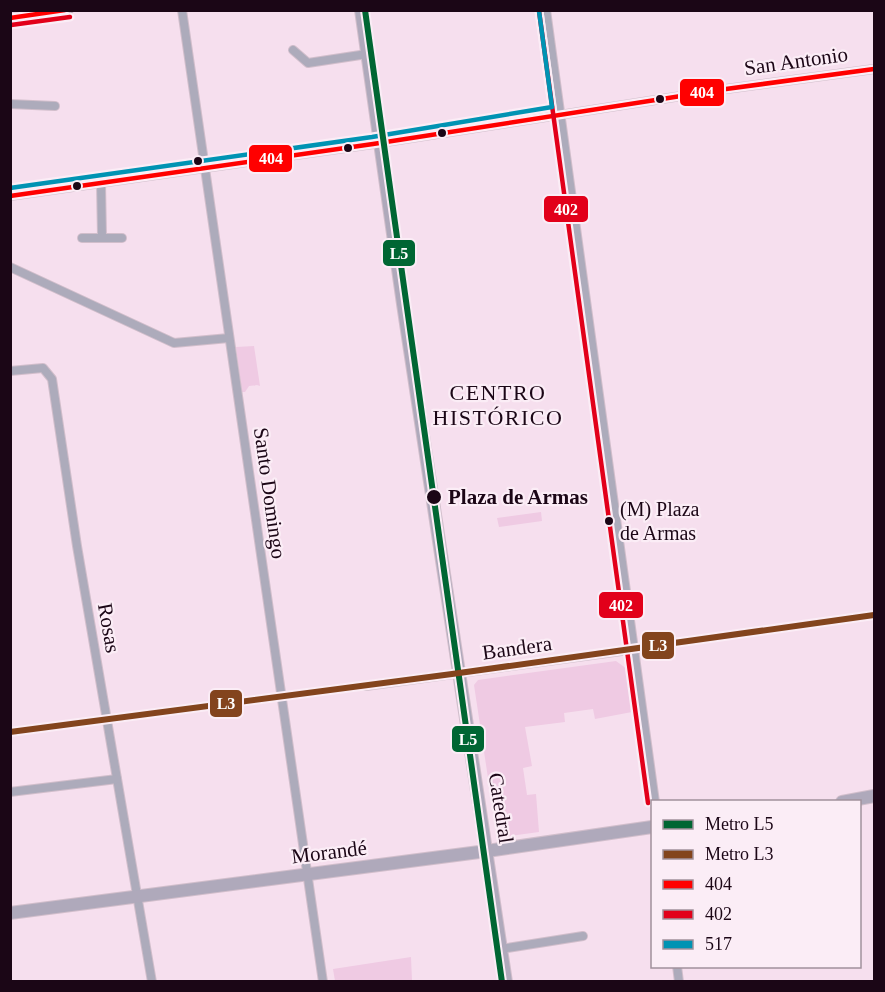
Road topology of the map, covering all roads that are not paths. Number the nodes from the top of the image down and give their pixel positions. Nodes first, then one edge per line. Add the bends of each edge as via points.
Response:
1 (69, 10) edge
2 (182, 10) edge
3 (361, 10) edge
4 (546, 10) edge
5 (10, 18) edge
6 (292, 50) dead end
7 (367, 54) junction
8 (874, 69) edge
9 (10, 104) edge
10 (55, 106) dead end
11 (560, 113) junction
12 (380, 143) junction
13 (205, 169) junction
14 (100, 183) junction
15 (10, 196) edge
16 (102, 237) junction
17 (82, 238) dead end
18 (122, 238) dead end
19 (10, 267) edge
20 (229, 338) junction
21 (11, 370) edge
22 (673, 644) dead end
23 (634, 650) junction
24 (460, 674) junction
25 (366, 686) dead end
26 (117, 779) junction
27 (10, 792) edge
28 (874, 796) edge
29 (655, 800) edge
30 (848, 800) edge
31 (651, 827) edge
32 (488, 852) junction
33 (306, 874) junction
34 (139, 896) junction
35 (10, 913) edge
36 (583, 936) dead end
37 (501, 949) junction
38 (152, 981) edge
39 (323, 981) edge
40 (506, 981) edge

1 - 5 street
2 - 13 street, Santo Domingo
3 - 7 main road
4 - 11 street
6 - 7 street via 308,63
7 - 12 main road
8 - 11 street, San Antonio
9 - 10 street
11 - 12 street, San Antonio
11 - 23 street
12 - 13 street, San Antonio
12 - 24 main road, Catedral
13 - 14 street, San Antonio
13 - 20 street, Santo Domingo
14 - 15 street, San Antonio
14 - 16 street
16 - 17 street
16 - 18 street
19 - 20 street via 180,344
20 - 33 street, Santo Domingo
21 - 26 street, Rosas via 43,368 50,375
22 - 23 street, Bandera
23 - 24 street, Bandera
23 - 29 street
24 - 25 street, Bandera
24 - 32 main road, Catedral
26 - 27 street
26 - 34 street, Rosas
28 - 30 main road
31 - 32 main road, Morandé
32 - 33 main road, Morandé
32 - 37 main road, Catedral
33 - 34 main road, Morandé
33 - 39 street, Santo Domingo
34 - 35 main road, Morandé
34 - 38 street, Rosas
36 - 37 street
37 - 40 main road, Catedral

